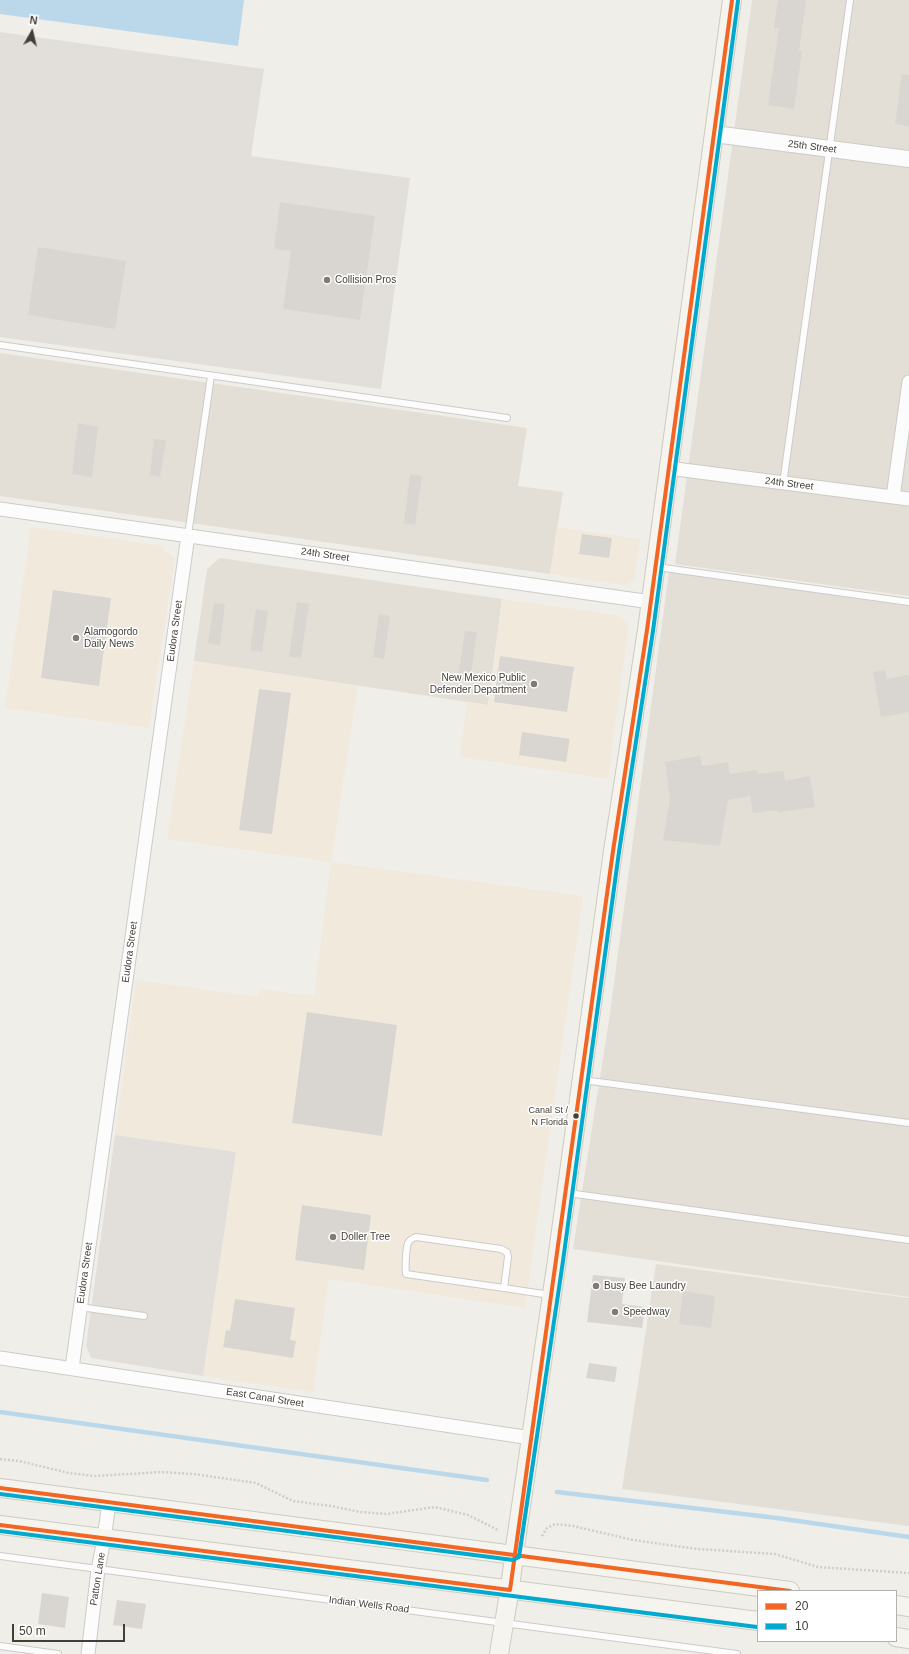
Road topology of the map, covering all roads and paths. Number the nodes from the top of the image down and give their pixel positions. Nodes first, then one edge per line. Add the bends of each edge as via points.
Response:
1 (732, 0) edge
2 (850, 0) edge
3 (714, 134) junction
4 (829, 149) junction
5 (909, 159) edge
6 (0, 345) edge
7 (211, 376) junction
8 (909, 382) edge
9 (508, 418) dead end
10 (668, 468) junction
11 (782, 484) junction
12 (893, 497) junction
13 (909, 499) edge
14 (0, 509) edge
15 (188, 535) junction
16 (655, 567) junction
17 (651, 602) junction
18 (909, 602) edge
19 (581, 1080) junction
20 (909, 1123) edge
21 (566, 1193) junction
22 (909, 1240) edge
23 (504, 1288) junction
24 (551, 1295) junction
25 (80, 1307) junction
26 (144, 1316) dead end
27 (0, 1358) edge
28 (72, 1368) junction
29 (531, 1438) junction
30 (0, 1459) edge
31 (0, 1488) edge
32 (109, 1503) junction
33 (0, 1525) edge
34 (498, 1530) dead end
35 (542, 1536) dead end
36 (104, 1539) junction
37 (514, 1554) junction
38 (0, 1556) edge
39 (98, 1570) junction
40 (909, 1573) edge
41 (510, 1590) junction
42 (783, 1590) edge
43 (897, 1605) edge
44 (909, 1607) edge
45 (757, 1620) edge
46 (503, 1623) junction
47 (897, 1638) edge
48 (909, 1639) edge
49 (0, 1646) edge
50 (58, 1654) edge
51 (88, 1654) edge
52 (500, 1654) edge
53 (737, 1654) edge

1 - 3 main road
2 - 4 lane
3 - 4 street, 25th Street
3 - 10 main road
4 - 5 street, 25th Street
4 - 11 lane
6 - 7 lane
7 - 9 lane
7 - 15 lane
8 - 12 street
10 - 11 street, 24th Street
10 - 16 main road
11 - 12 street, 24th Street
12 - 13 street, 24th Street
14 - 15 street, 24th Street
15 - 17 street, 24th Street
15 - 25 street, Eudora Street
16 - 17 main road
16 - 18 lane
17 - 19 main road
19 - 20 lane
19 - 21 main road
21 - 22 lane
21 - 24 main road
23 - 23 lane via 508,1257 507,1252 501,1249 416,1237 408,1243 406,1274
23 - 24 lane
24 - 29 main road
25 - 26 lane
25 - 28 street, Eudora Street
27 - 28 street, East Canal Street
28 - 29 street, East Canal Street
29 - 37 main road
30 - 34 path via 94,1476 162,1472 256,1483 293,1501 360,1512 386,1514 435,1507 468,1515
31 - 32 main road
32 - 36 street, Patton Lane
32 - 37 main road
33 - 36 main road
35 - 40 path via 547,1528 555,1524 683,1547 775,1554 818,1567
36 - 39 street, Patton Lane
36 - 41 main road
37 - 41 main road
37 - 42 main road
38 - 39 lane, Indian Wells Road
39 - 46 lane, Indian Wells Road
39 - 51 street, Patton Lane
41 - 45 main road
41 - 46 main road
43 - 44 main road
46 - 52 main road
46 - 53 lane, Indian Wells Road
47 - 48 main road
49 - 50 lane

